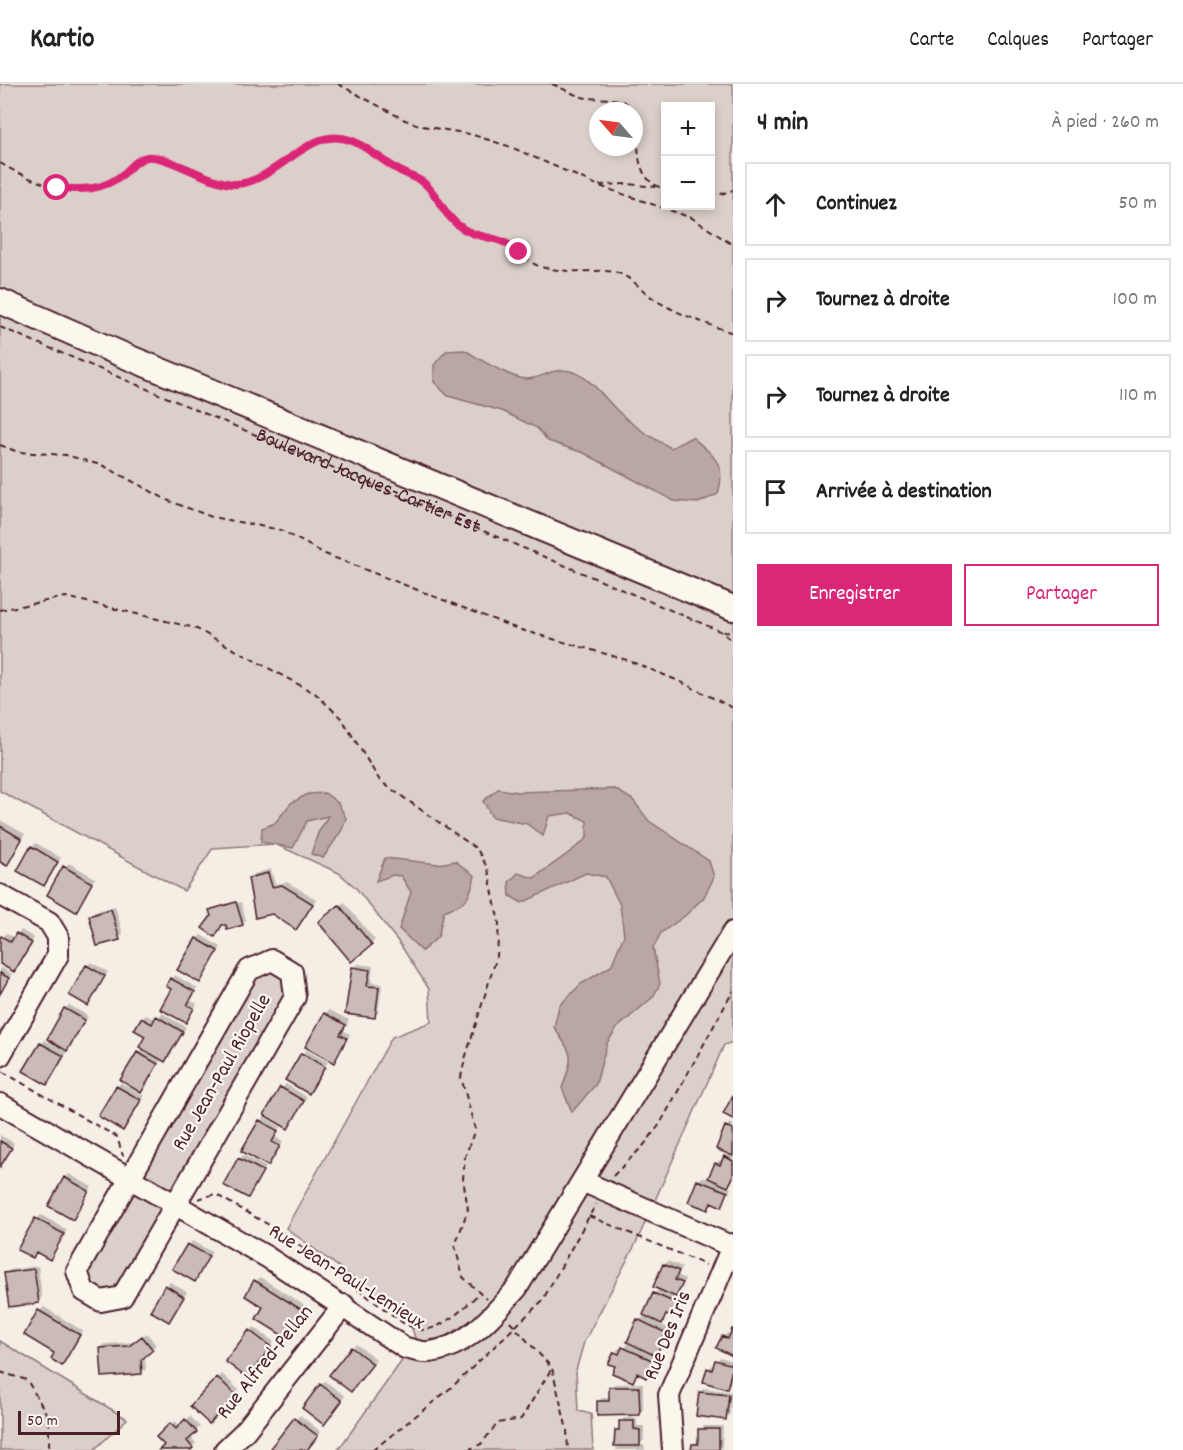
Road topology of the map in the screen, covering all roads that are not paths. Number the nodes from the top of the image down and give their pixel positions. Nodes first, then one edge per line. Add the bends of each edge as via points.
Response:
1 (2, 302) edge
2 (733, 608) edge
3 (0, 895) edge
4 (733, 932) edge
5 (0, 1056) edge
6 (0, 1104) edge
7 (130, 1178) junction
8 (582, 1181) junction
9 (176, 1204) junction
10 (733, 1246) edge
11 (344, 1305) junction
12 (225, 1450) edge
13 (673, 1450) edge

1 - 2 main road, Boulevard Jacques-Cartier Est
3 - 5 street via 49,922 58,937 58,955
4 - 8 street, Rue Jean-Paul-Lemieux
6 - 7 street, Rue Jean-Paul-Lemieux
7 - 9 street, Rue Jean-Paul-Lemieux
7 - 9 street, Rue Jean-Paul Riopelle via 77,1271 84,1291 101,1301 122,1297
7 - 9 street, Rue Jean-Paul Riopelle via 249,970 272,960 292,972 294,997
8 - 10 street
8 - 11 street, Rue Jean-Paul-Lemieux via 517,1288 480,1328 451,1347 426,1353 405,1348
9 - 11 street, Rue Jean-Paul-Lemieux
10 - 13 street, Rue Des Iris via 669,1395
11 - 12 street, Rue Alfred-Pellan via 245,1431

